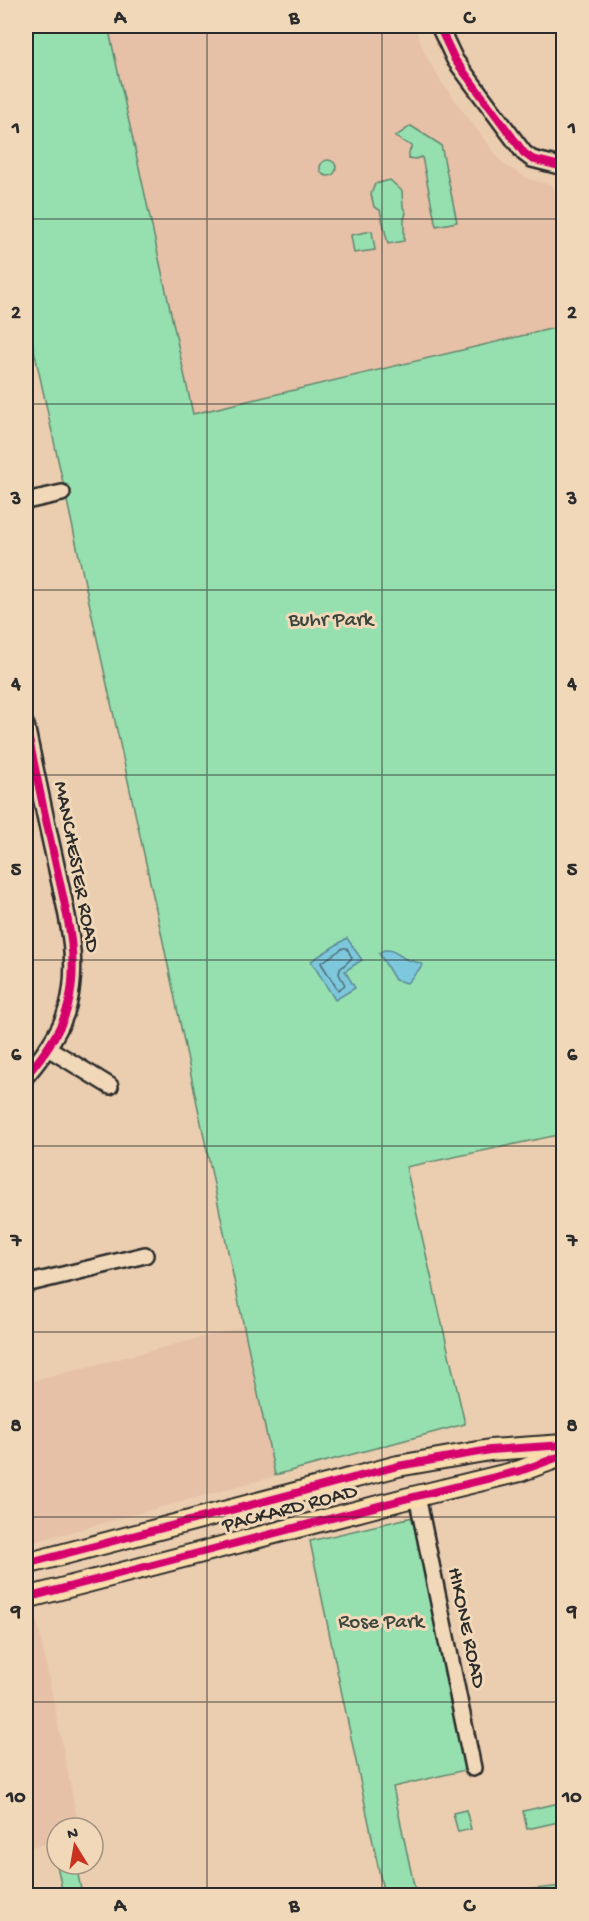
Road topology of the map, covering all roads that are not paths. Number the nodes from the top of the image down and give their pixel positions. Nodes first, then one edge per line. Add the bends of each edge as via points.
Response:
1 (439, 26) edge
2 (564, 166) edge
3 (62, 493) dead end
4 (26, 501) edge
5 (26, 725) edge
6 (48, 1048) junction
7 (26, 1076) edge
8 (110, 1086) dead end
9 (145, 1255) dead end
10 (26, 1284) edge
11 (564, 1445) edge
12 (564, 1455) edge
13 (445, 1457) junction
14 (286, 1495) junction
15 (417, 1496) junction
16 (326, 1519) junction
17 (190, 1555) junction
18 (26, 1564) edge
19 (26, 1598) edge
20 (473, 1768) dead end

1 - 2 street via 455,60 524,153 532,159
3 - 4 street
5 - 6 street, MANCHESTER ROAD via 71,951 68,1006
6 - 7 street, MANCHESTER ROAD
6 - 8 street
9 - 10 street
11 - 13 main road, PACKARD ROAD
12 - 15 main road, PACKARD ROAD via 520,1471
13 - 14 main road, PACKARD ROAD
13 - 16 main road via 459,1462 462,1472 456,1477 369,1499
14 - 17 main road via 296,1505 290,1519 222,1538
14 - 18 main road, PACKARD ROAD
15 - 16 main road, PACKARD ROAD
15 - 20 street, HIKONE ROAD
16 - 17 main road, PACKARD ROAD
17 - 19 main road, PACKARD ROAD

